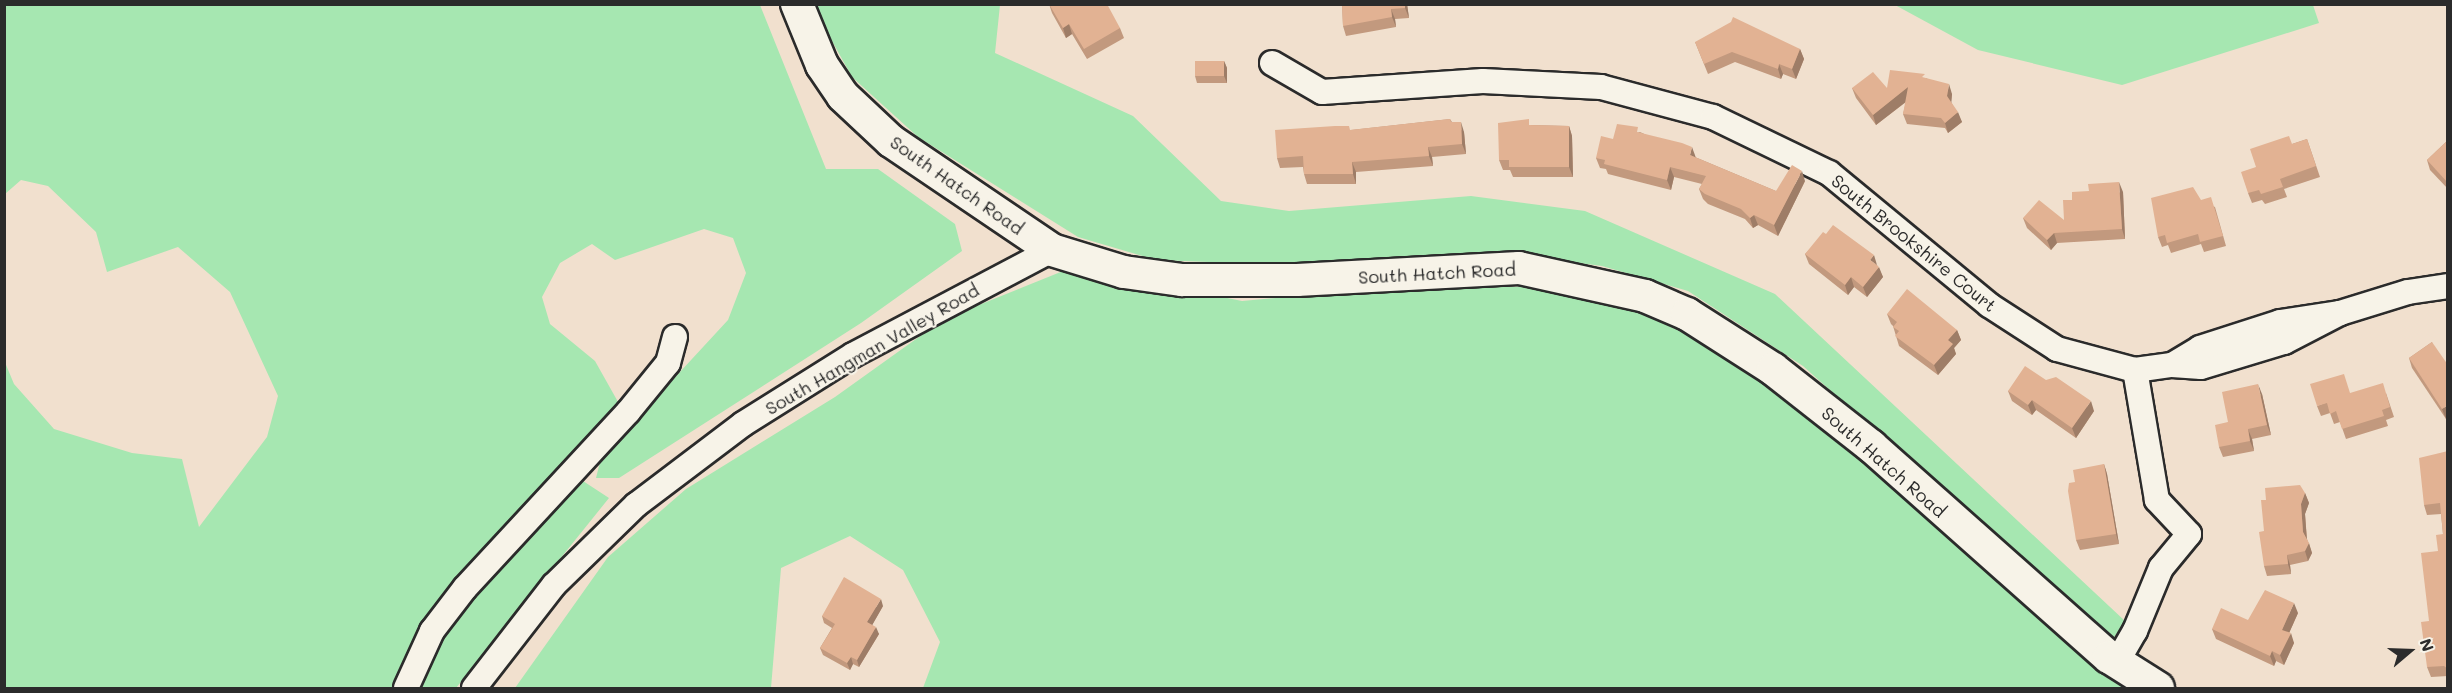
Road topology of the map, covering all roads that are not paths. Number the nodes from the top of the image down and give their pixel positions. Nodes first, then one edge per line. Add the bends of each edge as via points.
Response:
1 (797, 4) edge
2 (1272, 63) dead end
3 (1052, 250) junction
4 (2448, 286) edge
5 (675, 337) dead end
6 (2135, 370) junction
7 (2117, 662) junction
8 (406, 688) edge
9 (474, 688) edge
10 (2158, 688) edge

1 - 3 main road, South Hatch Road via 822,65 843,96 891,141
2 - 6 street, South Brookshire Court via 1322,92 1483,81 1601,87 1713,117 1829,173 1989,305 2056,349
3 - 7 main road, South Hatch Road via 1124,272 1182,280 1296,280 1520,268 1645,296 1687,314 1773,369 1871,446
3 - 9 street, South Hangman Valley Road via 853,356 743,424 689,464 636,505 554,585
4 - 6 street, South Brookshire Court via 2408,292 2340,313 2280,322 2200,348 2172,365
5 - 8 street via 668,363 628,412 465,588 432,631
6 - 7 street via 2157,500 2189,534 2161,568 2135,631
7 - 10 main road, South Hatch Road

